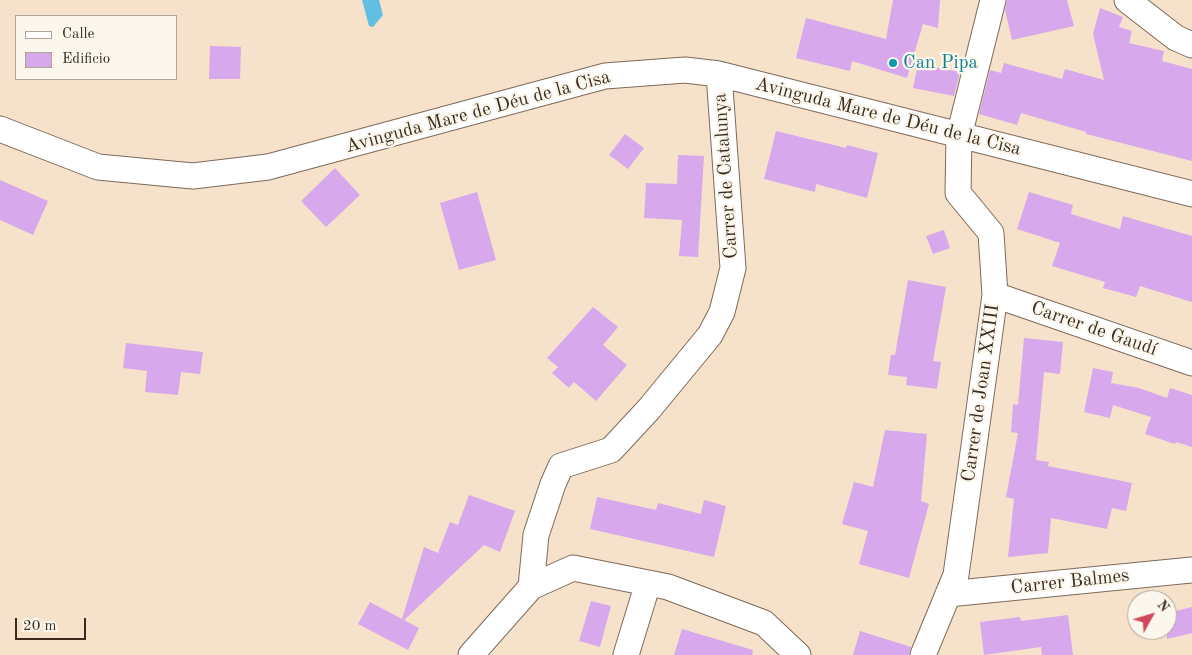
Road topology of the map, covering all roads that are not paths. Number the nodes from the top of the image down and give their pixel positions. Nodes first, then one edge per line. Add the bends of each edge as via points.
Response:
1 (993, 0) edge
2 (1126, 0) edge
3 (1192, 45) edge
4 (719, 74) junction
5 (0, 129) edge
6 (959, 136) junction
7 (1192, 194) edge
8 (995, 295) junction
9 (1192, 363) edge
10 (1192, 570) edge
11 (648, 583) junction
12 (531, 587) junction
13 (948, 594) junction
14 (471, 655) edge
15 (626, 655) edge
16 (798, 655) edge
17 (922, 655) edge

1 - 6 street, Carrer de Joan XXIII
2 - 3 street via 1176,38
4 - 5 street, Avinguda Mare de Déu de la Cisa via 685,70 604,76 268,167 193,176 98,167
4 - 6 street, Avinguda Mare de Déu de la Cisa
4 - 12 street, Carrer de Catalunya via 733,268 722,312 710,335 611,450 561,466 536,535
6 - 7 street, Avinguda Mare de Déu de la Cisa
6 - 8 street, Carrer de Joan XXIII via 958,193 991,233
8 - 9 street, Carrer de Gaudí
8 - 13 street, Carrer de Joan XXIII via 956,575
10 - 13 street, Carrer Balmes
11 - 12 street via 573,568
11 - 15 street
11 - 16 street via 668,587 764,623
12 - 14 street
13 - 17 street, Carrer de Joan XXIII

